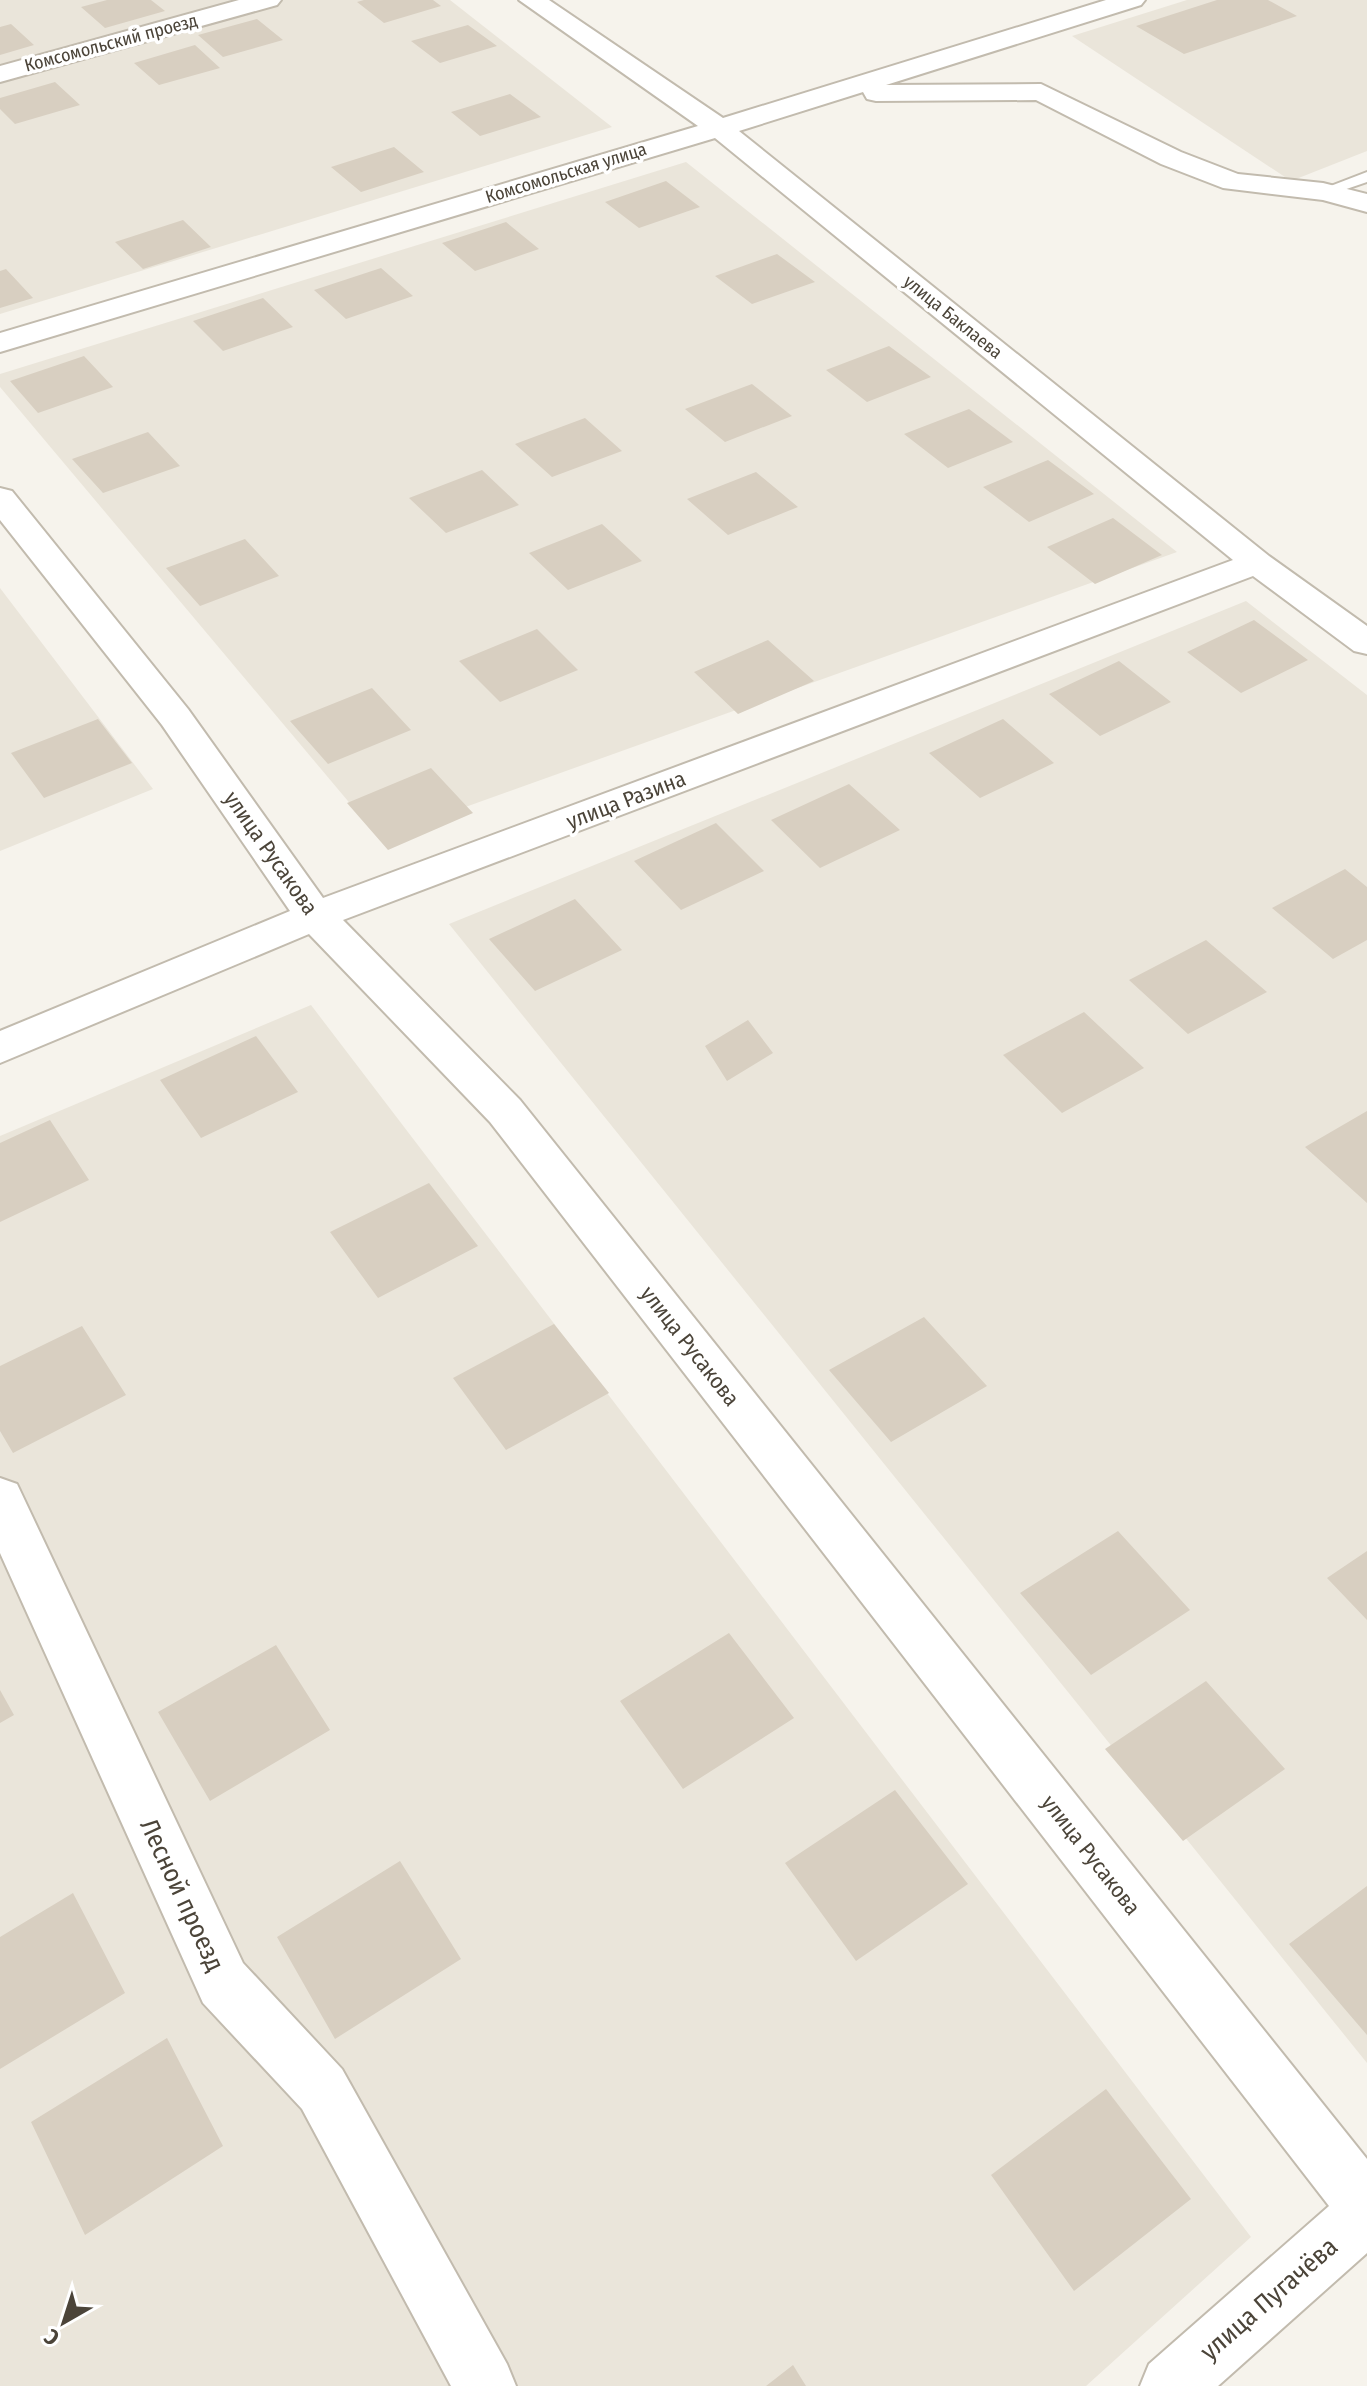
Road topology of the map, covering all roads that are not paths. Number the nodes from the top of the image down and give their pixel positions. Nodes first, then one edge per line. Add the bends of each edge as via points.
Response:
1 (268, 0) edge
2 (532, 0) edge
3 (1132, 0) edge
4 (971, 49) junction
5 (0, 74) edge
6 (1041, 92) junction
7 (829, 93) junction
8 (719, 128) junction
9 (1367, 177) edge
10 (1323, 192) junction
11 (1367, 203) edge
12 (0, 343) edge
13 (0, 498) edge
14 (1257, 563) junction
15 (1367, 643) edge
16 (315, 916) junction
17 (0, 1048) edge
18 (0, 1499) edge
19 (1367, 2210) edge
20 (485, 2386) edge
21 (1171, 2386) edge

1 - 5 street, Комсомольский проезд
2 - 8 street, улица Баклаева
3 - 4 street, Комсомольская улица
4 - 6 street
4 - 7 street, Комсомольская улица
6 - 7 street
6 - 10 street via 1171,158 1233,182
7 - 8 street, Комсомольская улица
8 - 12 street, Комсомольская улица
8 - 14 street, улица Баклаева
9 - 10 lane
10 - 11 street
13 - 16 street, улица Русакова via 175,717
14 - 15 street, улица Баклаева
14 - 16 street, улица Разина
16 - 17 street, улица Разина
16 - 19 street, улица Русакова via 505,1111
18 - 20 street, Лесной проезд via 223,1983 322,2089
19 - 21 street, улица Пугачёва

